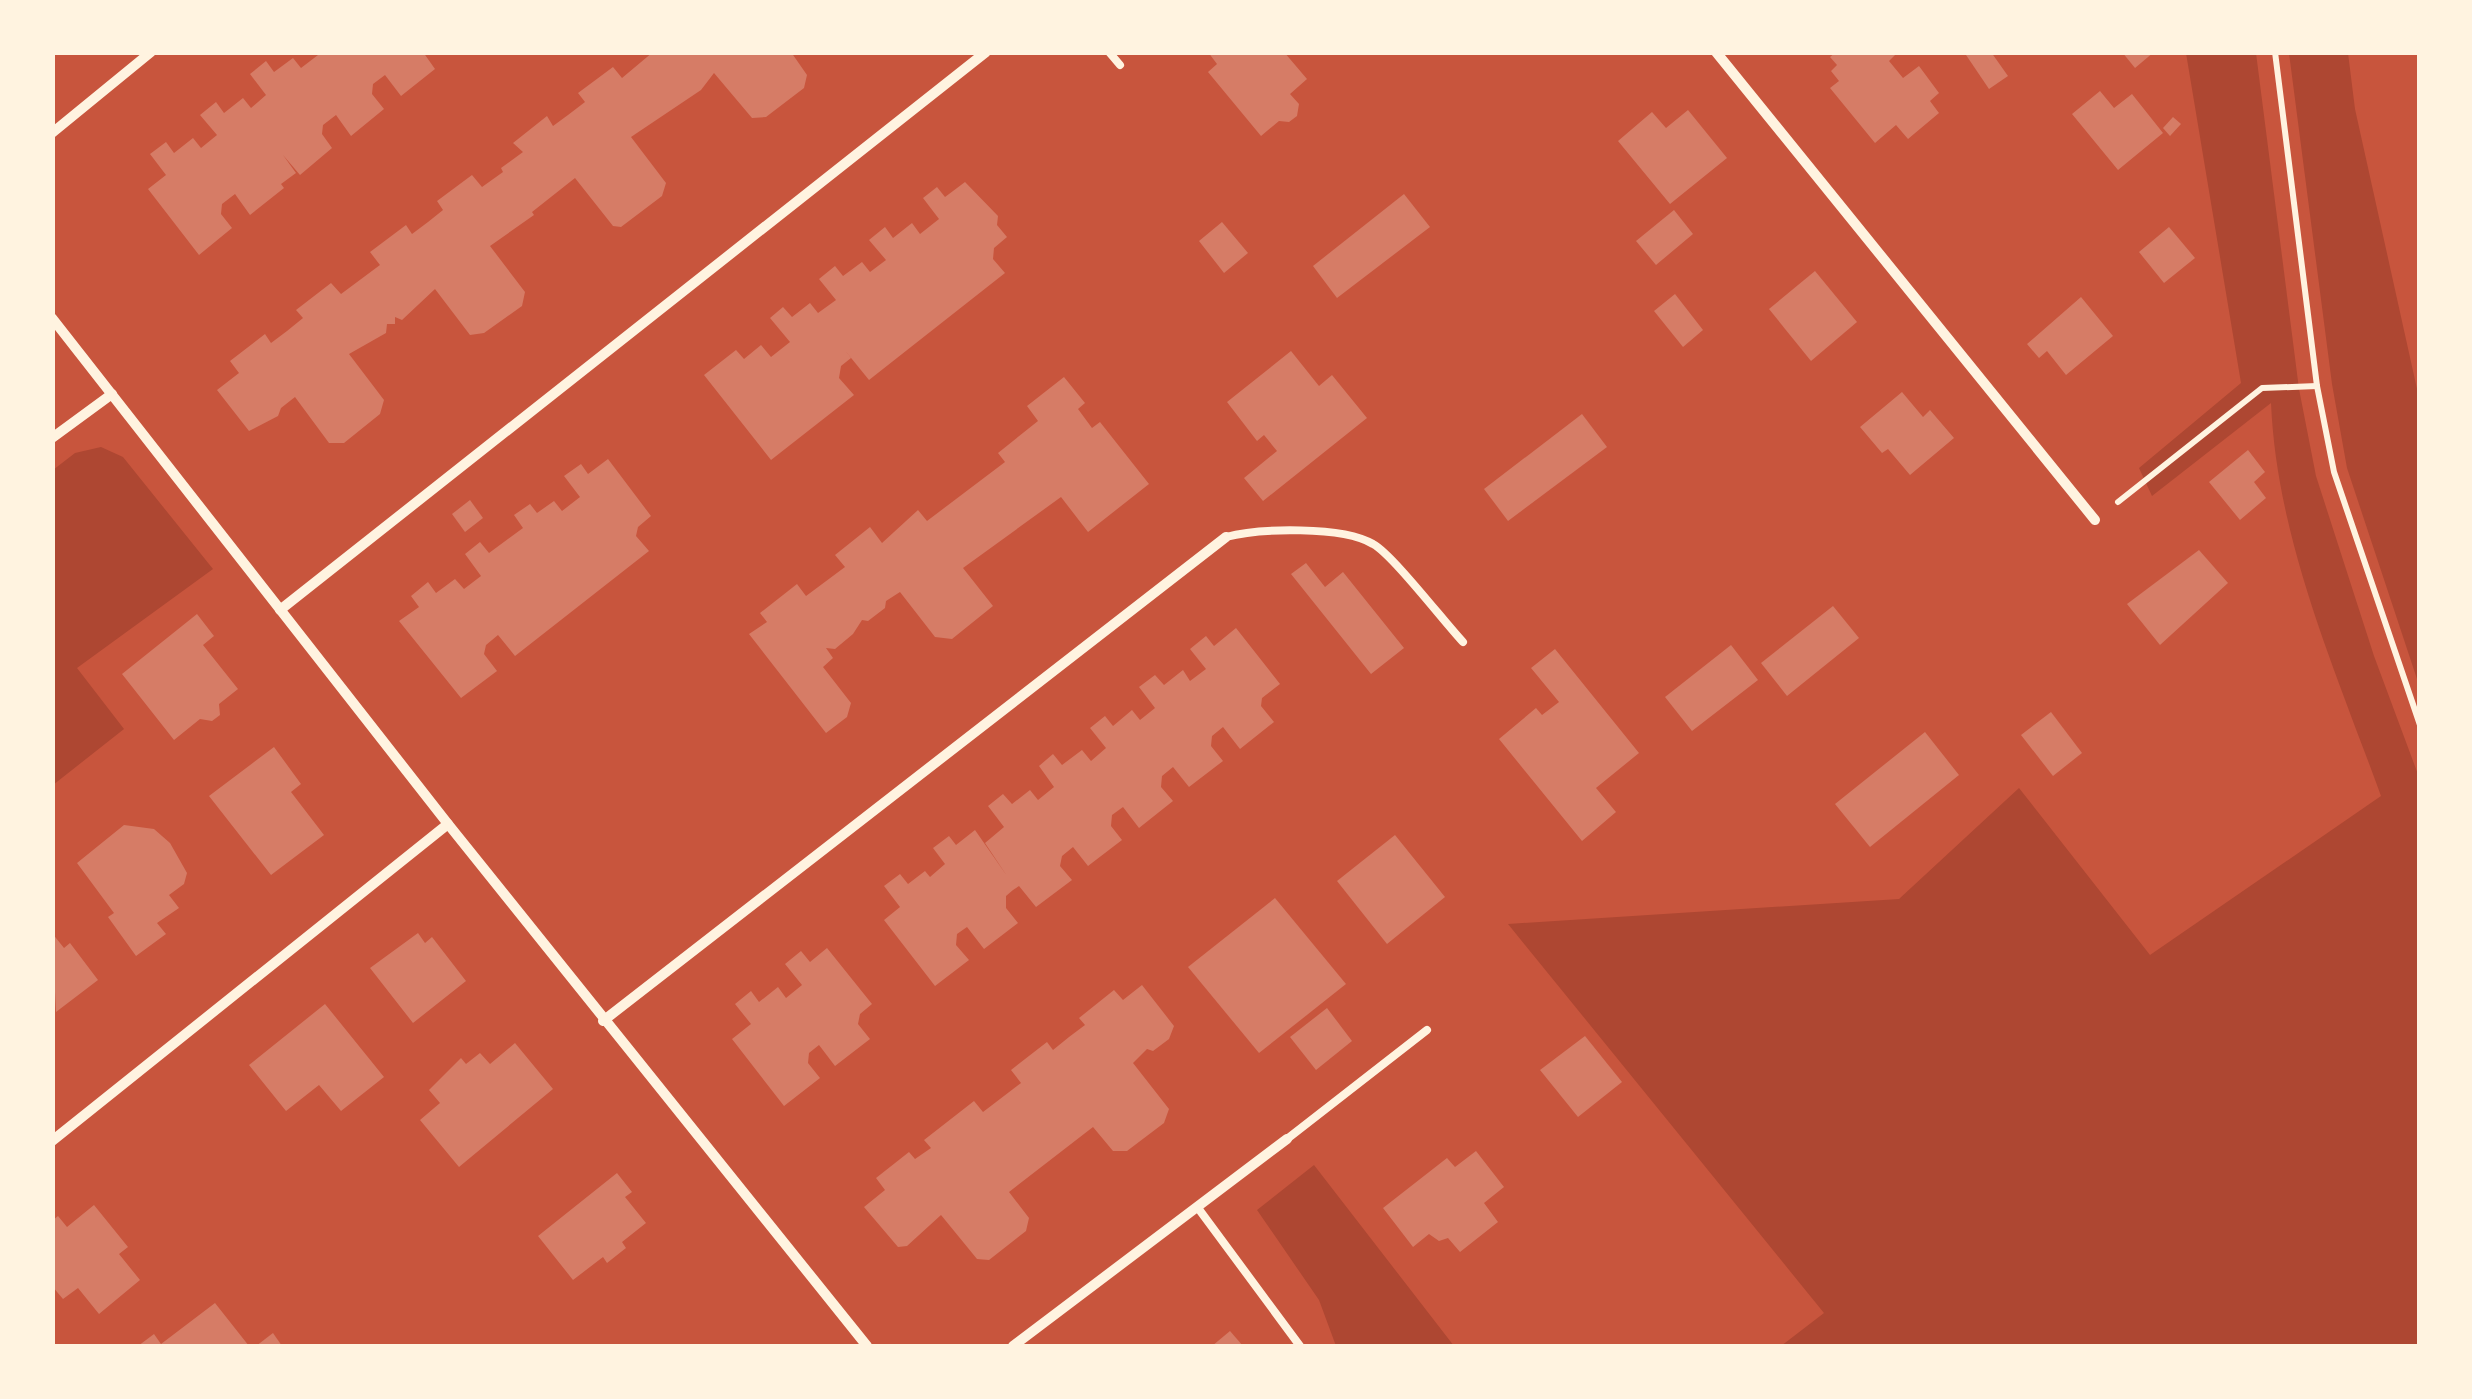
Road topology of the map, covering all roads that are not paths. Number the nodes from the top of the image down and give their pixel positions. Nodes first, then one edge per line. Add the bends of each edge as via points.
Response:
1 (151, 52) edge
2 (986, 52) edge
3 (1109, 52) edge
4 (1716, 52) edge
5 (1120, 65) dead end
6 (52, 133) edge
7 (52, 318) edge
8 (112, 394) junction
9 (52, 438) edge
10 (2095, 520) road end
11 (1226, 536) joint
12 (280, 610) junction
13 (1463, 642) dead end
14 (448, 824) junction
15 (604, 1021) junction
16 (1427, 1030) dead end
17 (1288, 1138) joint
18 (52, 1141) edge
19 (1198, 1208) junction
20 (866, 1346) edge
21 (1013, 1346) edge
22 (1300, 1346) edge

1 - 6 street
2 - 12 street
3 - 5 lane
4 - 10 street
7 - 8 street
8 - 9 street
8 - 12 street
11 - 13 lane via 1326,532 1374,544
11 - 15 street
12 - 14 street
14 - 15 street
14 - 18 street
15 - 20 street
16 - 17 lane
17 - 19 street
19 - 21 street
19 - 22 lane

